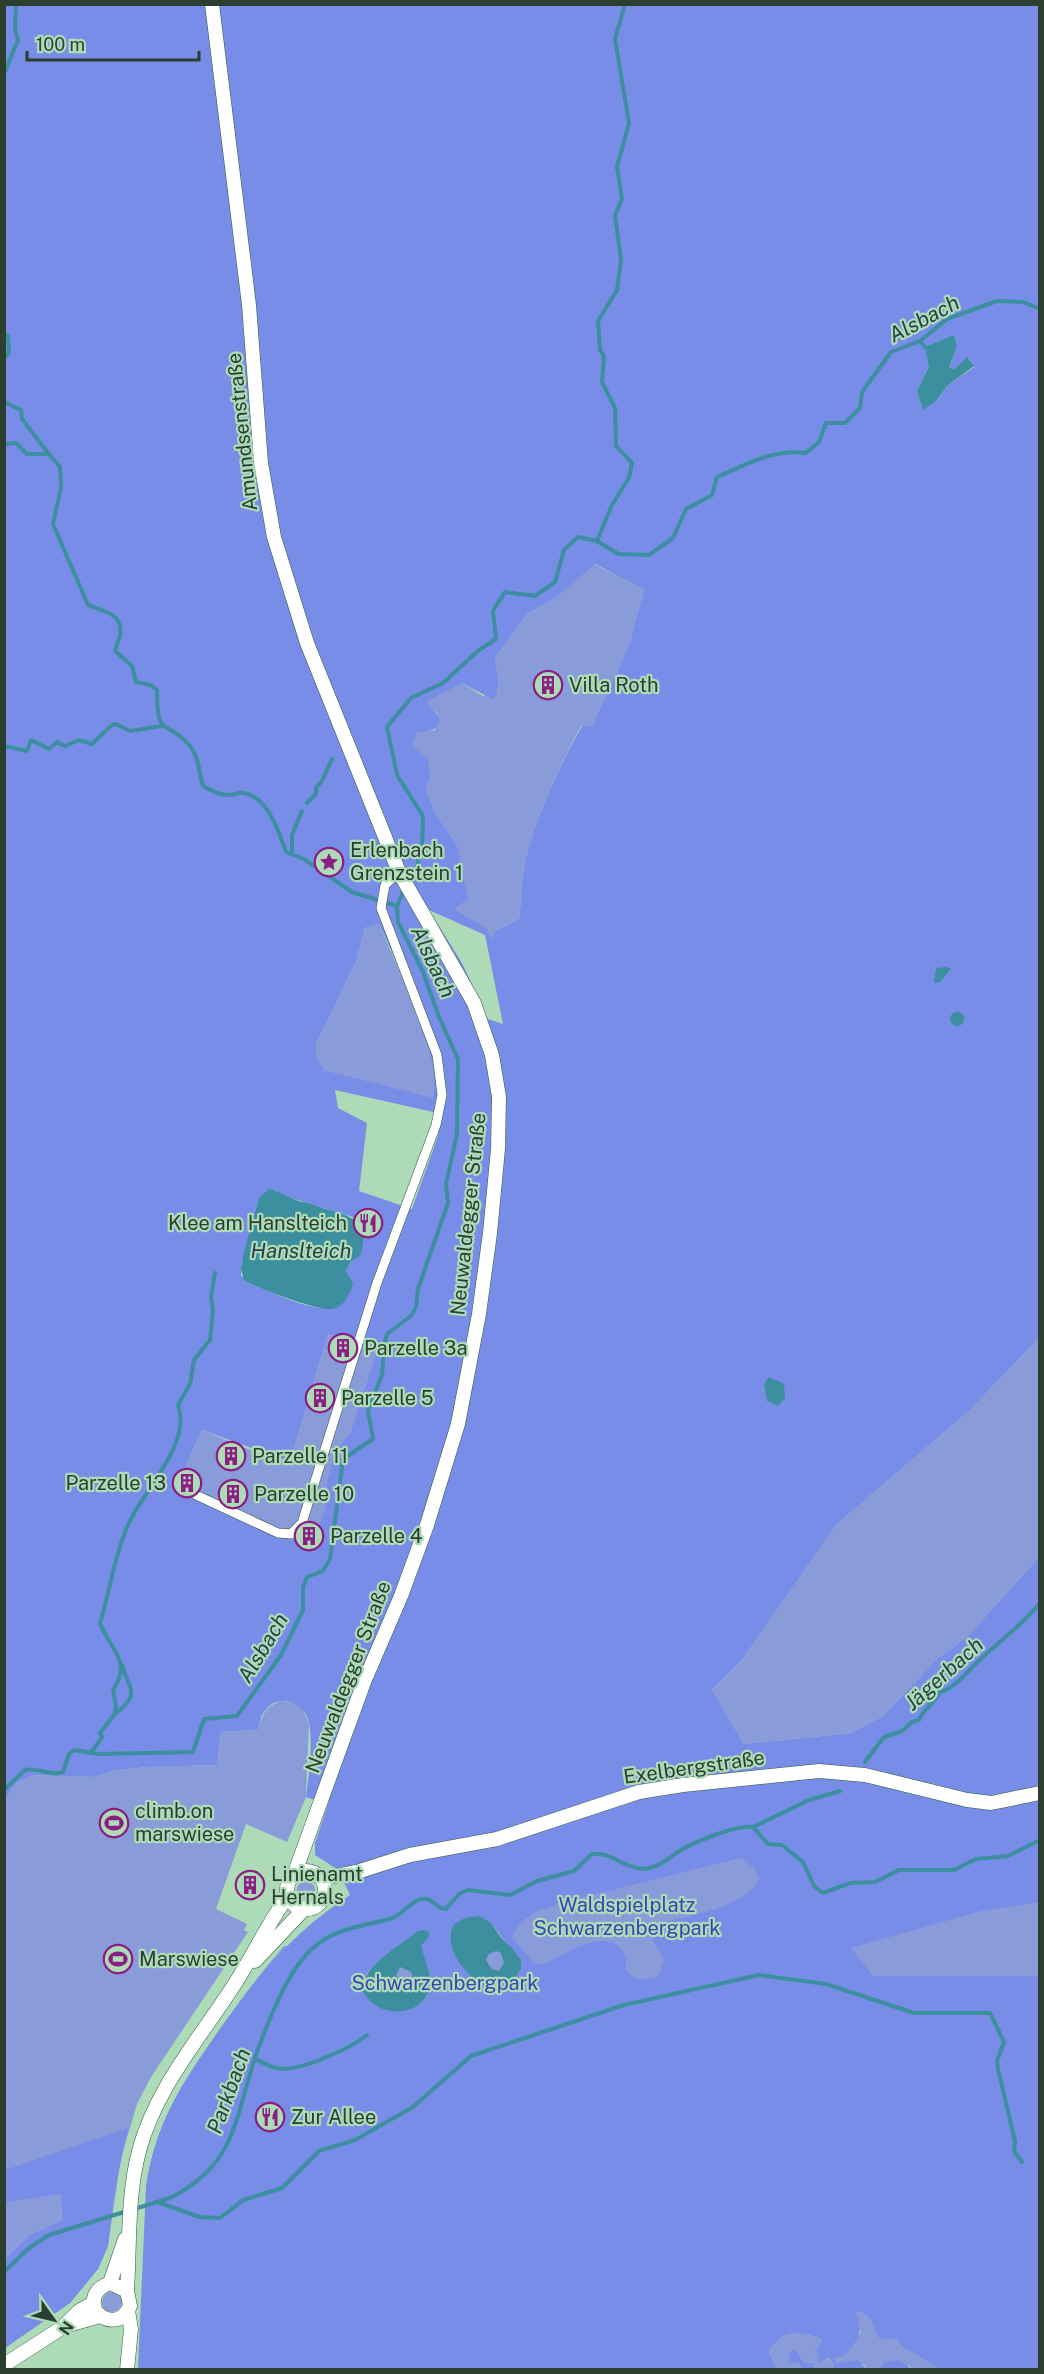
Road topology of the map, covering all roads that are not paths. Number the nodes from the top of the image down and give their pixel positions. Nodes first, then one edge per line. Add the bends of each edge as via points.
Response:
1 (212, 4) edge
2 (401, 874) junction
3 (196, 1495) dead end
4 (1040, 1793) edge
5 (309, 1838) junction
6 (360, 1871) junction
7 (294, 1875) junction
8 (316, 1876) junction
9 (324, 1894) junction
10 (288, 1896) junction
11 (305, 1908) junction
12 (237, 1980) junction
13 (129, 2225) junction
14 (110, 2283) junction
15 (127, 2291) junction
16 (93, 2303) junction
17 (128, 2311) junction
18 (106, 2318) junction
19 (63, 2326) junction
20 (4, 2365) edge
21 (127, 2370) edge

1 - 2 main road, Amundsenstraße via 248,294 261,463 269,513 307,643
2 - 3 street via 390,879 381,908 437,1055 442,1084 439,1112 408,1207 377,1283 302,1523 291,1534 278,1533
2 - 5 main road, Neuwaldegger Straße via 474,1003 495,1070 500,1127 490,1233 479,1314 451,1450 416,1555 364,1682
4 - 6 main road, Exelbergstraße via 998,1802 967,1800 847,1772 765,1776 639,1792 530,1830 410,1855
5 - 7 main road, Neuwaldegger Straße
5 - 8 main road, Neuwaldegger Straße
6 - 8 main road, Exelbergstraße
6 - 9 main road, Exelbergstraße
7 - 8 main road via 303,1871
7 - 10 main road via 287,1886
8 - 9 main road
9 - 11 main road via 318,1904
10 - 11 main road via 295,1905
10 - 12 main road
11 - 12 main road
12 - 13 main road via 166,2086 149,2120 139,2151
13 - 14 main road
13 - 15 main road
14 - 15 main road
14 - 16 main road via 98,2290
15 - 17 main road via 131,2301
16 - 18 main road
16 - 19 main road
17 - 18 main road
17 - 21 main road via 131,2329
18 - 19 main road
18 - 21 main road via 121,2333
19 - 20 main road

